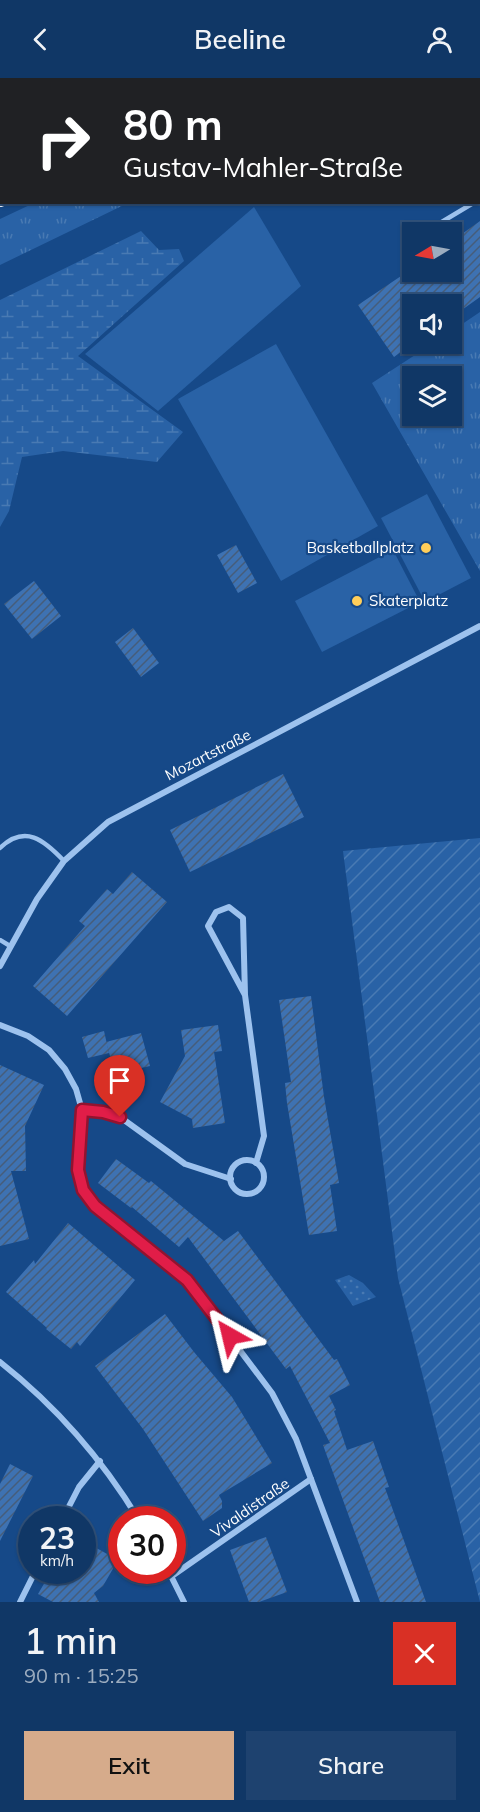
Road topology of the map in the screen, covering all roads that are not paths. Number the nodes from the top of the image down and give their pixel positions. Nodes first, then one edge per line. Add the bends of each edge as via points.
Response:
1 (473, 204) edge
2 (442, 222) edge
3 (480, 626) edge
4 (0, 848) edge
5 (64, 861) junction
6 (0, 940) edge
7 (10, 945) junction
8 (0, 966) edge
9 (244, 996) junction
10 (0, 1024) edge
11 (82, 1110) junction
12 (256, 1163) junction
13 (231, 1179) junction
14 (0, 1362) edge
15 (100, 1461) junction
16 (311, 1479) junction
17 (69, 1506) edge
18 (130, 1506) edge
19 (186, 1563) edge
20 (29, 1584) edge
21 (175, 1584) edge
22 (20, 1602) edge
23 (184, 1602) edge
24 (357, 1602) edge

1 - 2 lane
3 - 5 street, Mozartstraße via 108,822
4 - 5 lane via 15,837 26,835 48,844
5 - 7 street, Mozartstraße
6 - 7 lane
7 - 8 street, Mozartstraße
9 - 9 street via 243,918 229,907 216,912 208,926
9 - 12 street via 264,1136
10 - 11 street, Vivaldistraße via 49,1050 76,1089
11 - 13 street via 120,1117 184,1164
11 - 16 street, Vivaldistraße via 78,1170 83,1190 95,1206 187,1280 272,1393
12 - 13 street via 240,1162 232,1169
12 - 13 street via 264,1176 257,1190 241,1192
14 - 15 street via 65,1419
15 - 17 street
15 - 18 street
16 - 19 street, Vivaldistraße
16 - 24 street, Vivaldistraße
20 - 22 street
21 - 23 street

